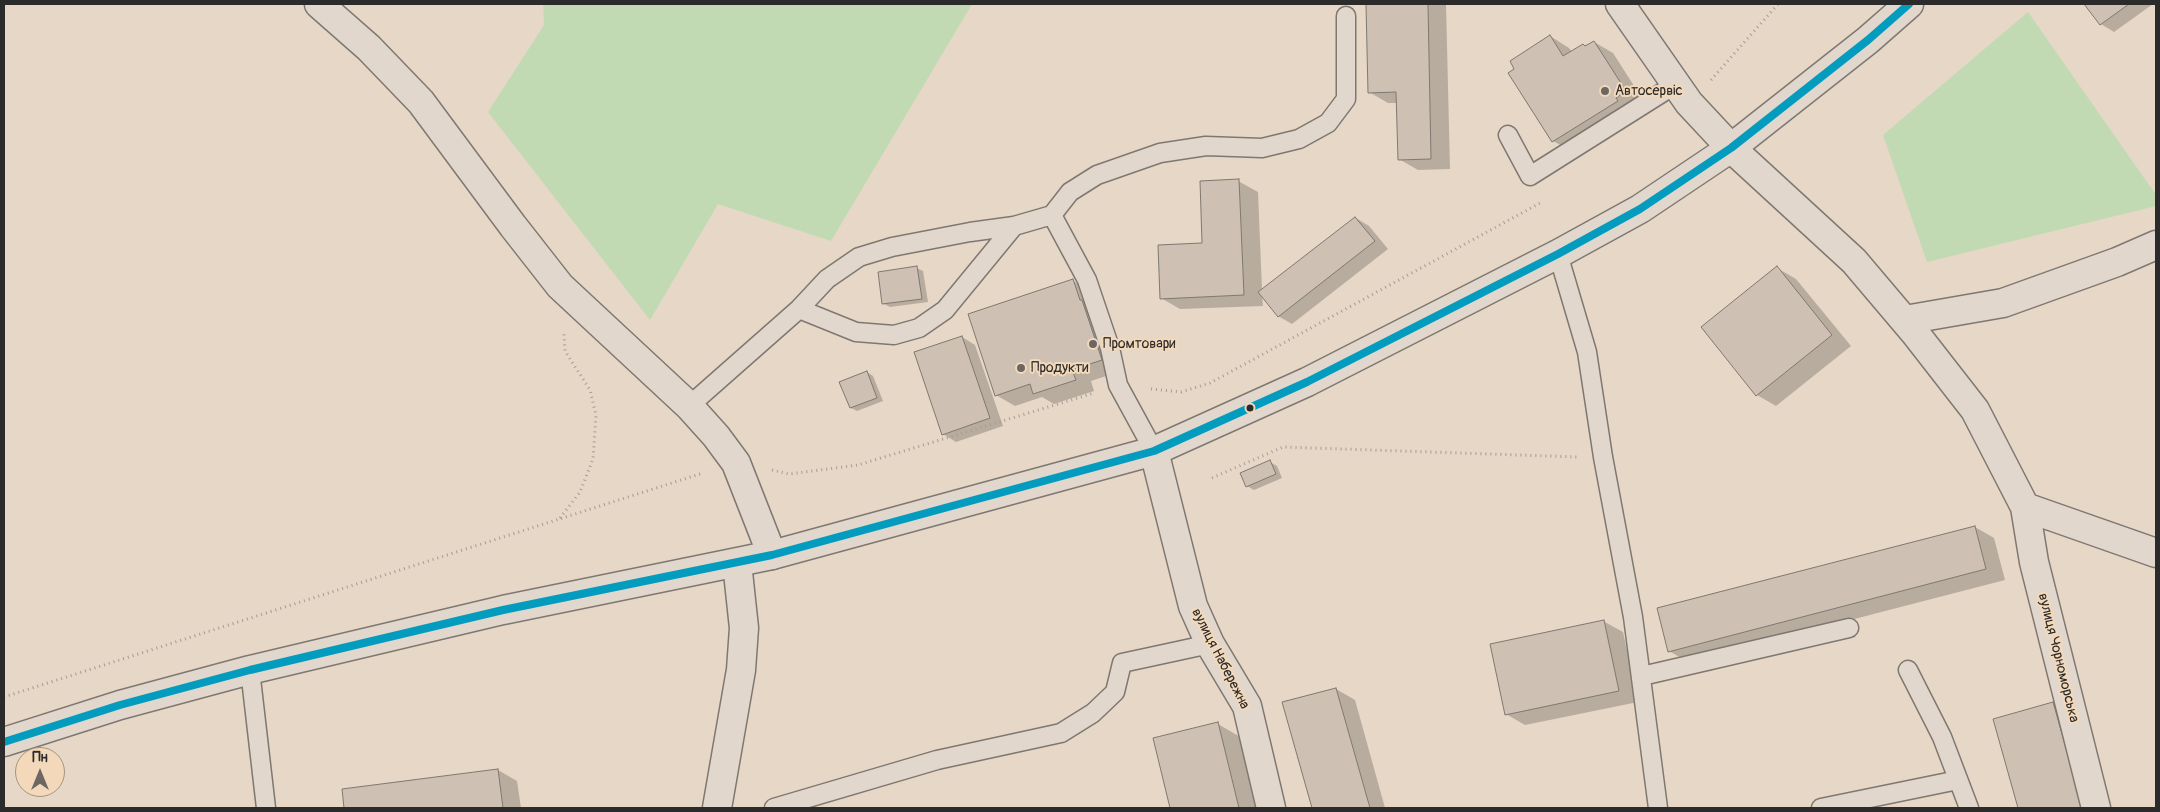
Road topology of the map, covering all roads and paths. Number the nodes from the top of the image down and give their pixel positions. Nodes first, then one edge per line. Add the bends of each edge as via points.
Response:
1 (319, 4) edge
2 (1620, 4) edge
3 (1778, 4) edge
4 (1909, 4) edge
5 (1346, 16) dead end
6 (1683, 94) junction
7 (1508, 135) dead end
8 (1731, 148) junction
9 (1549, 197) dead end
10 (1052, 215) junction
11 (1014, 226) junction
12 (2156, 245) edge
13 (1558, 254) junction
14 (560, 286) junction
15 (799, 309) junction
16 (1905, 320) junction
17 (1118, 385) junction
18 (689, 406) junction
19 (1154, 451) junction
20 (1603, 458) junction
21 (736, 463) junction
22 (1212, 478) dead end
23 (2025, 507) junction
24 (560, 518) junction
25 (2156, 553) edge
26 (772, 554) junction
27 (737, 562) junction
28 (1849, 628) dead end
29 (1210, 644) junction
30 (250, 670) junction
31 (1908, 670) dead end
32 (1642, 676) junction
33 (4, 697) edge
34 (4, 742) edge
35 (1958, 780) junction
36 (266, 808) edge
37 (716, 808) edge
38 (774, 808) edge
39 (1271, 808) edge
40 (1658, 808) edge
41 (1821, 808) edge
42 (1968, 808) edge
43 (2096, 808) edge

1 - 14 main road via 369,48 421,102
2 - 6 main road, вулиця Чорноморська
3 - 6 path
4 - 8 main road
5 - 10 lane via 1346,99 1328,124 1299,140 1262,148 1206,146 1160,153 1097,175 1070,192
6 - 7 lane via 1530,176
6 - 8 main road, вулиця Чорноморська
8 - 13 main road via 1640,208
8 - 16 main road, вулиця Чорноморська via 1854,261
9 - 17 path via 1210,383 1181,392
10 - 11 lane
10 - 17 lane via 1087,280 1110,348
11 - 15 lane via 892,247 859,256 827,279
11 - 15 lane via 945,310 919,328 894,335 856,332
12 - 16 main road via 2003,303
13 - 19 main road via 1307,382
13 - 20 lane via 1587,352
14 - 18 main road
14 - 24 path via 565,351 590,390 596,415 592,459 580,492
15 - 18 lane
16 - 23 main road, вулиця Чорноморська via 1975,410
17 - 19 lane
17 - 21 path via 858,465 789,474
18 - 21 main road
19 - 26 main road
19 - 29 main road, вулиця Набережна via 1193,606
20 - 22 path via 1283,447
20 - 32 lane
21 - 24 path
21 - 26 main road
23 - 25 main road
23 - 43 main road, вулиця Чорноморська via 2034,562
24 - 33 path
26 - 27 main road
27 - 30 main road via 503,610
27 - 37 main road via 744,628 741,670
28 - 32 lane
29 - 38 lane via 1122,663 1115,692 1093,713 1061,733 937,760
29 - 39 main road, вулиця Набережна via 1246,706
30 - 34 main road via 120,705
30 - 36 lane
31 - 35 lane via 1942,737
32 - 40 lane
35 - 41 lane
35 - 42 lane

